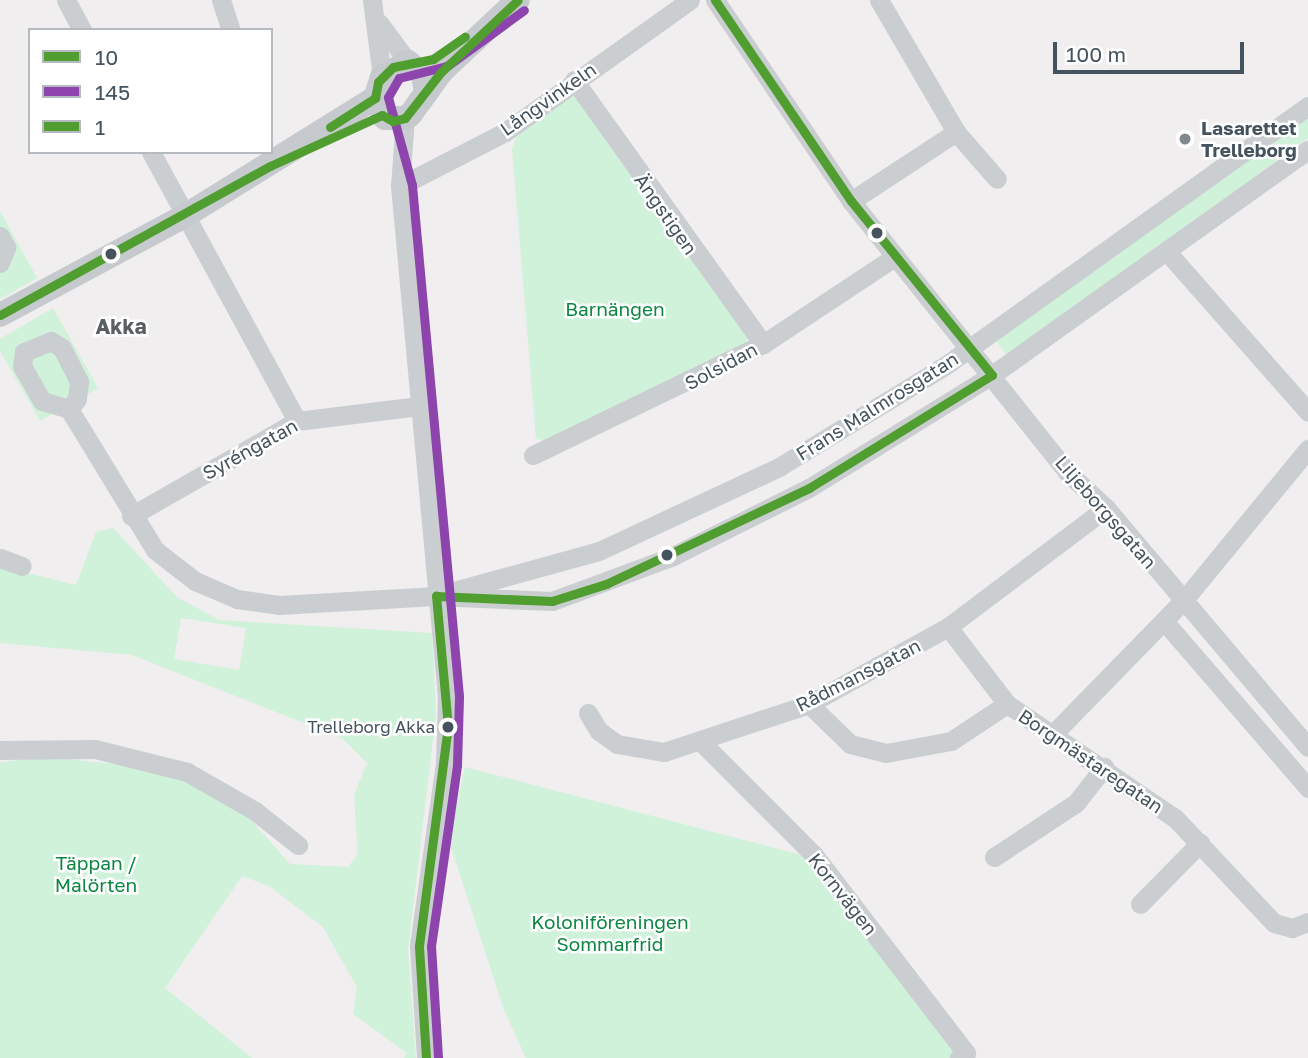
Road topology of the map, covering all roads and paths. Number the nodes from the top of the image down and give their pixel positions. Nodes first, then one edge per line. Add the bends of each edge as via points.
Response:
1 (66, 0) edge
2 (221, 0) edge
3 (517, 0) edge
4 (690, 0) edge
5 (715, 0) edge
6 (879, 0) edge
7 (374, 10) edge
8 (81, 28) edge
9 (230, 28) edge
10 (410, 63) junction
11 (574, 80) junction
12 (426, 93) junction
13 (386, 105) junction
14 (1308, 106) edge
15 (956, 132) junction
16 (1308, 150) edge
17 (152, 154) edge
18 (998, 179) dead end
19 (400, 186) junction
20 (851, 201) junction
21 (188, 214) junction
22 (0, 236) edge
23 (1168, 253) junction
24 (896, 256) junction
25 (0, 263) edge
26 (0, 315) edge
27 (763, 344) junction
28 (970, 347) junction
29 (992, 375) junction
30 (419, 406) junction
31 (69, 409) dead end
32 (1308, 412) edge
33 (297, 421) junction
34 (1308, 449) edge
35 (533, 455) dead end
36 (1106, 508) junction
37 (131, 516) junction
38 (0, 558) edge
39 (22, 566) dead end
40 (436, 596) junction
41 (1182, 601) junction
42 (1164, 621) junction
43 (948, 627) junction
44 (809, 704) junction
45 (1007, 704) junction
46 (588, 713) dead end
47 (1054, 733) junction
48 (700, 741) junction
49 (1306, 741) edge
50 (0, 750) edge
51 (1104, 767) junction
52 (1308, 789) edge
53 (1200, 843) junction
54 (298, 845) dead end
55 (994, 857) dead end
56 (1140, 904) dead end
57 (1308, 922) edge
58 (426, 1058) edge
59 (959, 1058) edge

1 - 8 street
2 - 9 street
3 - 10 main road via 441,55
3 - 12 main road
4 - 11 street, Långvinkeln
5 - 20 street, Liljeborgsgatan
6 - 15 street
7 - 10 street
7 - 13 street
10 - 12 main road via 423,75
10 - 13 main road
11 - 19 street, Långvinkeln via 505,131
11 - 27 street, Ängstigen
12 - 13 main road
13 - 19 street
13 - 21 main road
14 - 28 street, Frans Malmrosgatan
15 - 18 street
15 - 20 street
16 - 23 street, Frans Malmrosgatan
17 - 21 street
19 - 30 street
20 - 24 street, Liljeborgsgatan
21 - 26 main road
21 - 33 street
22 - 25 street via 6,247
23 - 29 street, Frans Malmrosgatan
23 - 32 street
24 - 27 street, Solsidan
24 - 28 street, Liljeborgsgatan
27 - 35 street, Solsidan
28 - 29 street, Liljeborgsgatan
28 - 40 street, Frans Malmrosgatan via 865,417 691,513 599,551
29 - 36 street, Liljeborgsgatan via 1067,472
29 - 40 street, Frans Malmrosgatan via 810,488 729,530 606,584 552,601
30 - 33 street, Syréngatan
30 - 40 street
31 - 37 street, Frans Malmrosgatan
33 - 37 street, Syréngatan
34 - 41 street
36 - 41 street, Liljeborgsgatan
36 - 43 street, Rådmansgatan
37 - 40 street, Frans Malmrosgatan via 165,557 195,581 237,599 279,605
38 - 39 street
40 - 58 street via 448,727 419,946
41 - 42 street
41 - 49 street, Liljeborgsgatan
42 - 47 street
42 - 52 street
43 - 44 street, Rådmansgatan
43 - 45 street, Borgmästaregatan
44 - 45 street via 850,744 886,753 951,741
44 - 48 street, Rådmansgatan
45 - 47 street, Borgmästaregatan
46 - 48 street, Rådmansgatan via 598,732 643,752
47 - 51 street, Borgmästaregatan
48 - 59 street, Kornvägen via 814,855 966,1053
50 - 54 street via 95,749 187,772 256,811
51 - 53 street, Borgmästaregatan via 1133,785
51 - 55 street via 1076,803
53 - 56 street
53 - 57 street, Borgmästaregatan via 1274,923 1292,928

